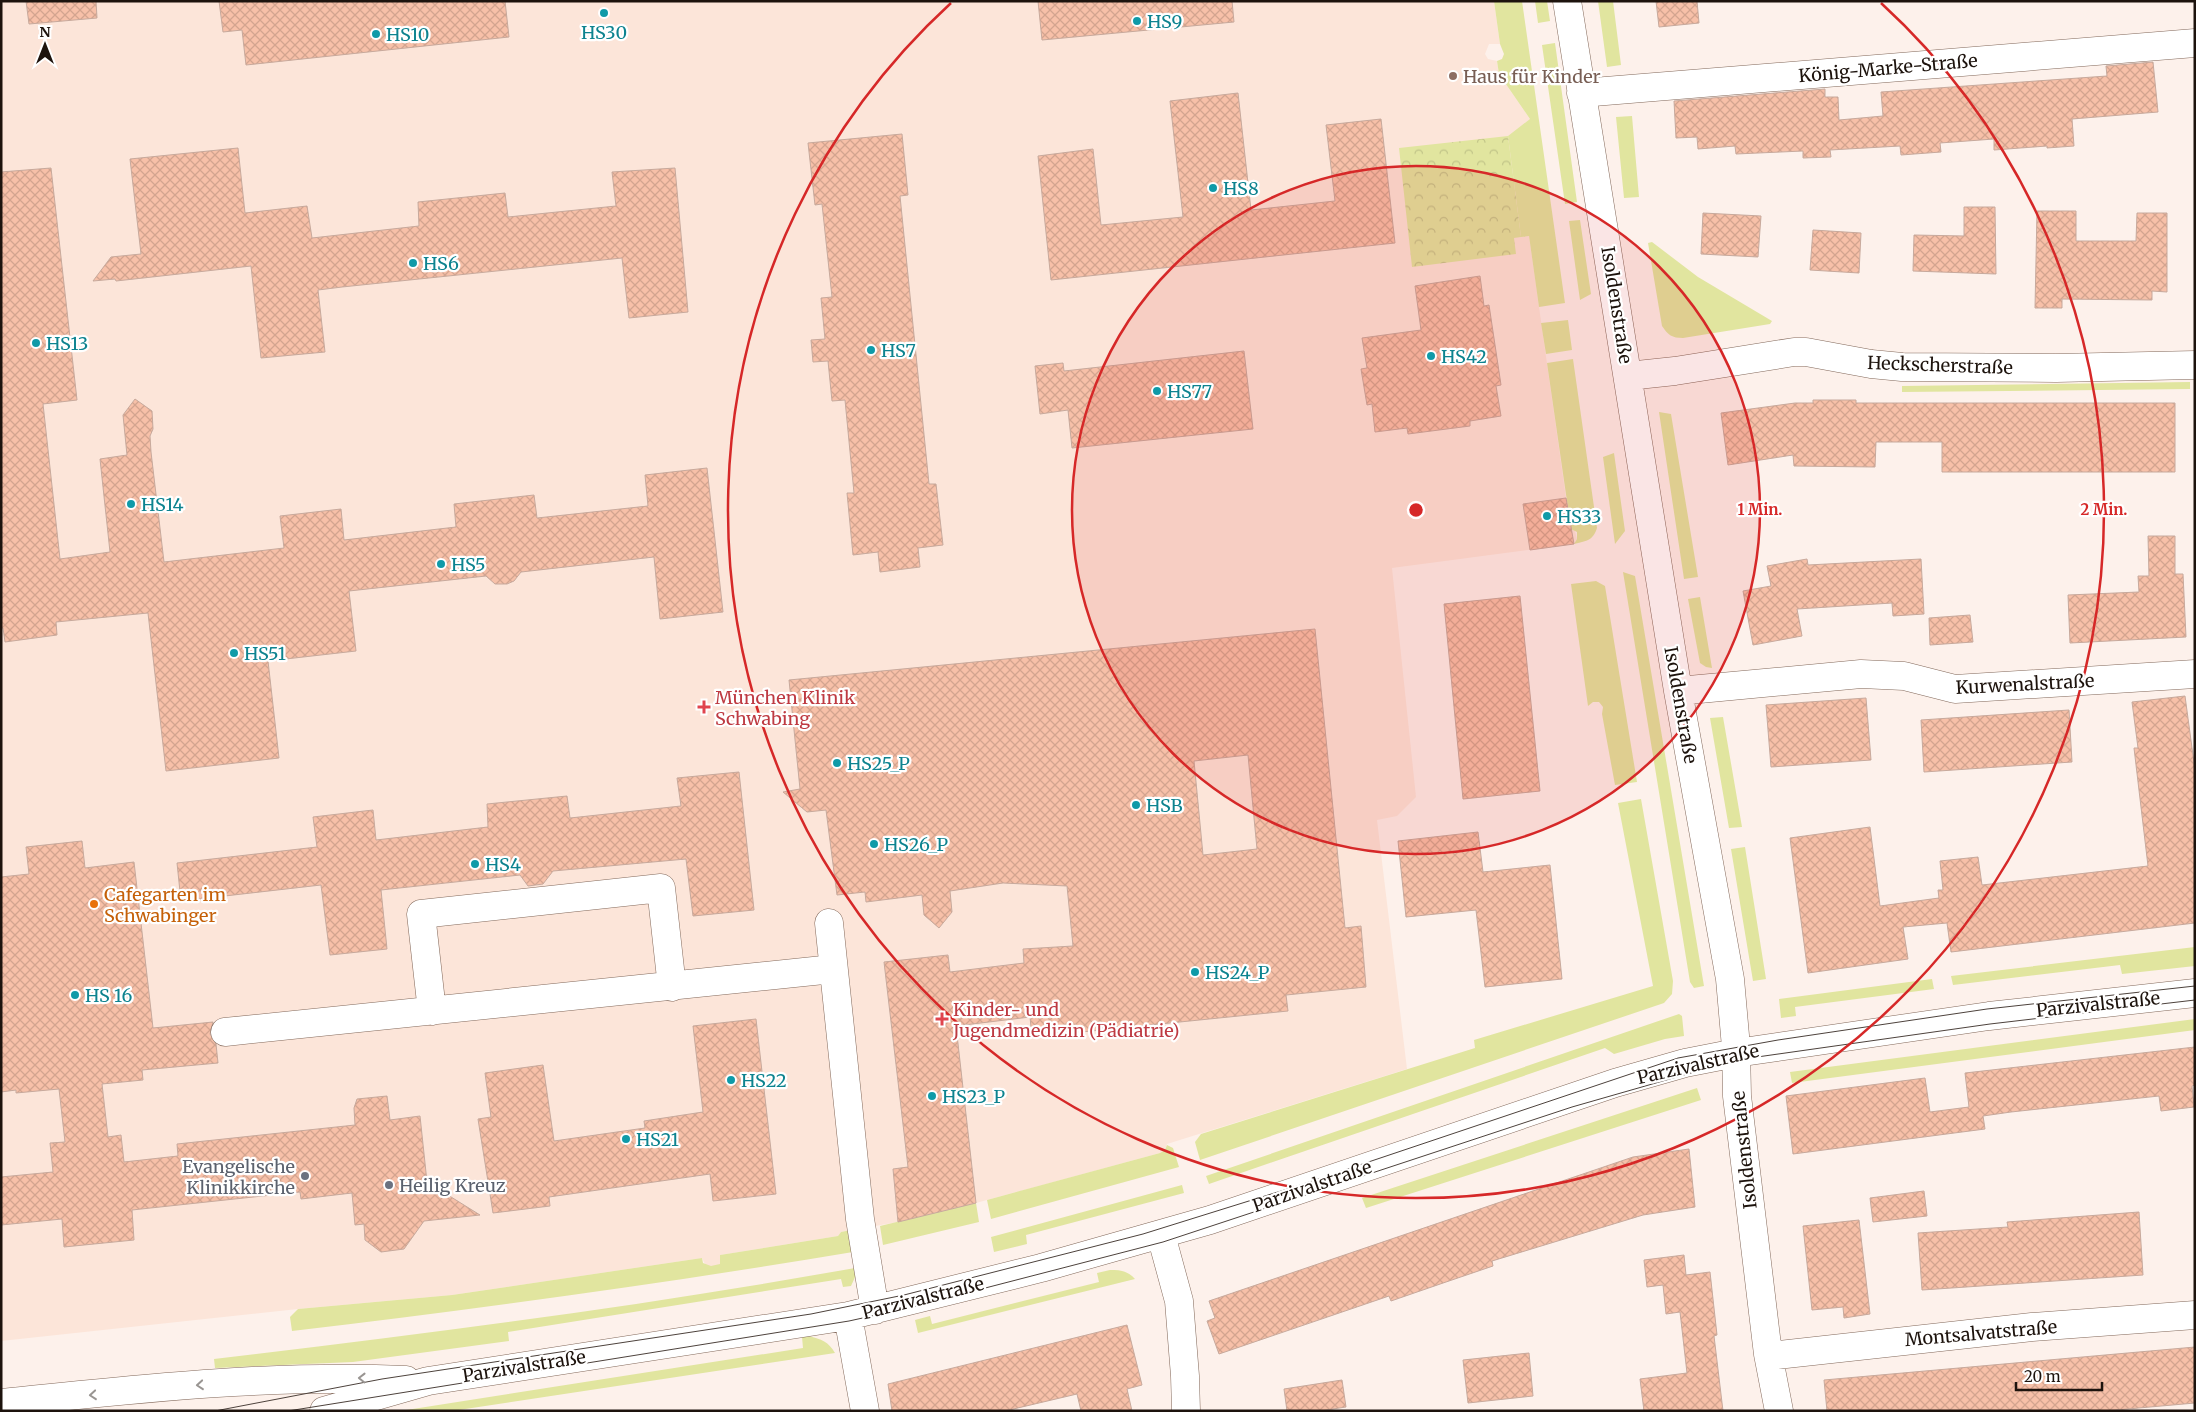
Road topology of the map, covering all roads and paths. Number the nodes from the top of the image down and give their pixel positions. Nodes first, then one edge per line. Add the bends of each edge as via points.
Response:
1 (1567, 1) edge
2 (2195, 43) edge
3 (1580, 94) junction
4 (2195, 364) edge
5 (1628, 376) junction
6 (2195, 674) edge
7 (1678, 691) junction
8 (829, 923) dead end
9 (833, 968) junction
10 (672, 987) junction
11 (2195, 992) edge
12 (432, 1011) junction
13 (225, 1032) dead end
14 (1736, 1053) junction
15 (1161, 1235) junction
16 (875, 1310) junction
17 (2195, 1315) edge
18 (848, 1316) junction
19 (1769, 1356) junction
20 (428, 1381) junction
21 (142, 1401) edge
22 (1, 1403) edge
23 (324, 1411) edge
24 (865, 1411) edge
25 (1186, 1411) edge
26 (1779, 1411) edge

1 - 3 street, Isoldenstraße
2 - 3 street, König-Marke-Straße
3 - 5 street, Isoldenstraße
4 - 5 street, Heckscherstraße via 2056,368 1902,367 1794,352
5 - 7 street, Isoldenstraße
6 - 7 street, Kurwenalstraße via 1955,689 1904,676 1861,674
7 - 14 street, Isoldenstraße via 1730,979
8 - 9 street
9 - 10 street
9 - 16 street via 860,1219
10 - 12 street
10 - 12 street via 661,888 421,914
11 - 14 street, Parzivalstraße via 1989,1016
12 - 13 street
14 - 15 street, Parzivalstraße via 1685,1063 1615,1083
14 - 19 street, Isoldenstraße via 1737,1096
15 - 16 street, Parzivalstraße
15 - 25 street via 1179,1301
16 - 18 street, Parzivalstraße
17 - 19 street, Montsalvatstraße via 2032,1327
18 - 20 street, Parzivalstraße
18 - 24 street
19 - 26 street, Isoldenstraße
20 -> 21 street, Parzivalstraße via 332,1378 239,1382
20 - 23 street, Parzivalstraße
21 -> 22 street, Parzivalstraße

